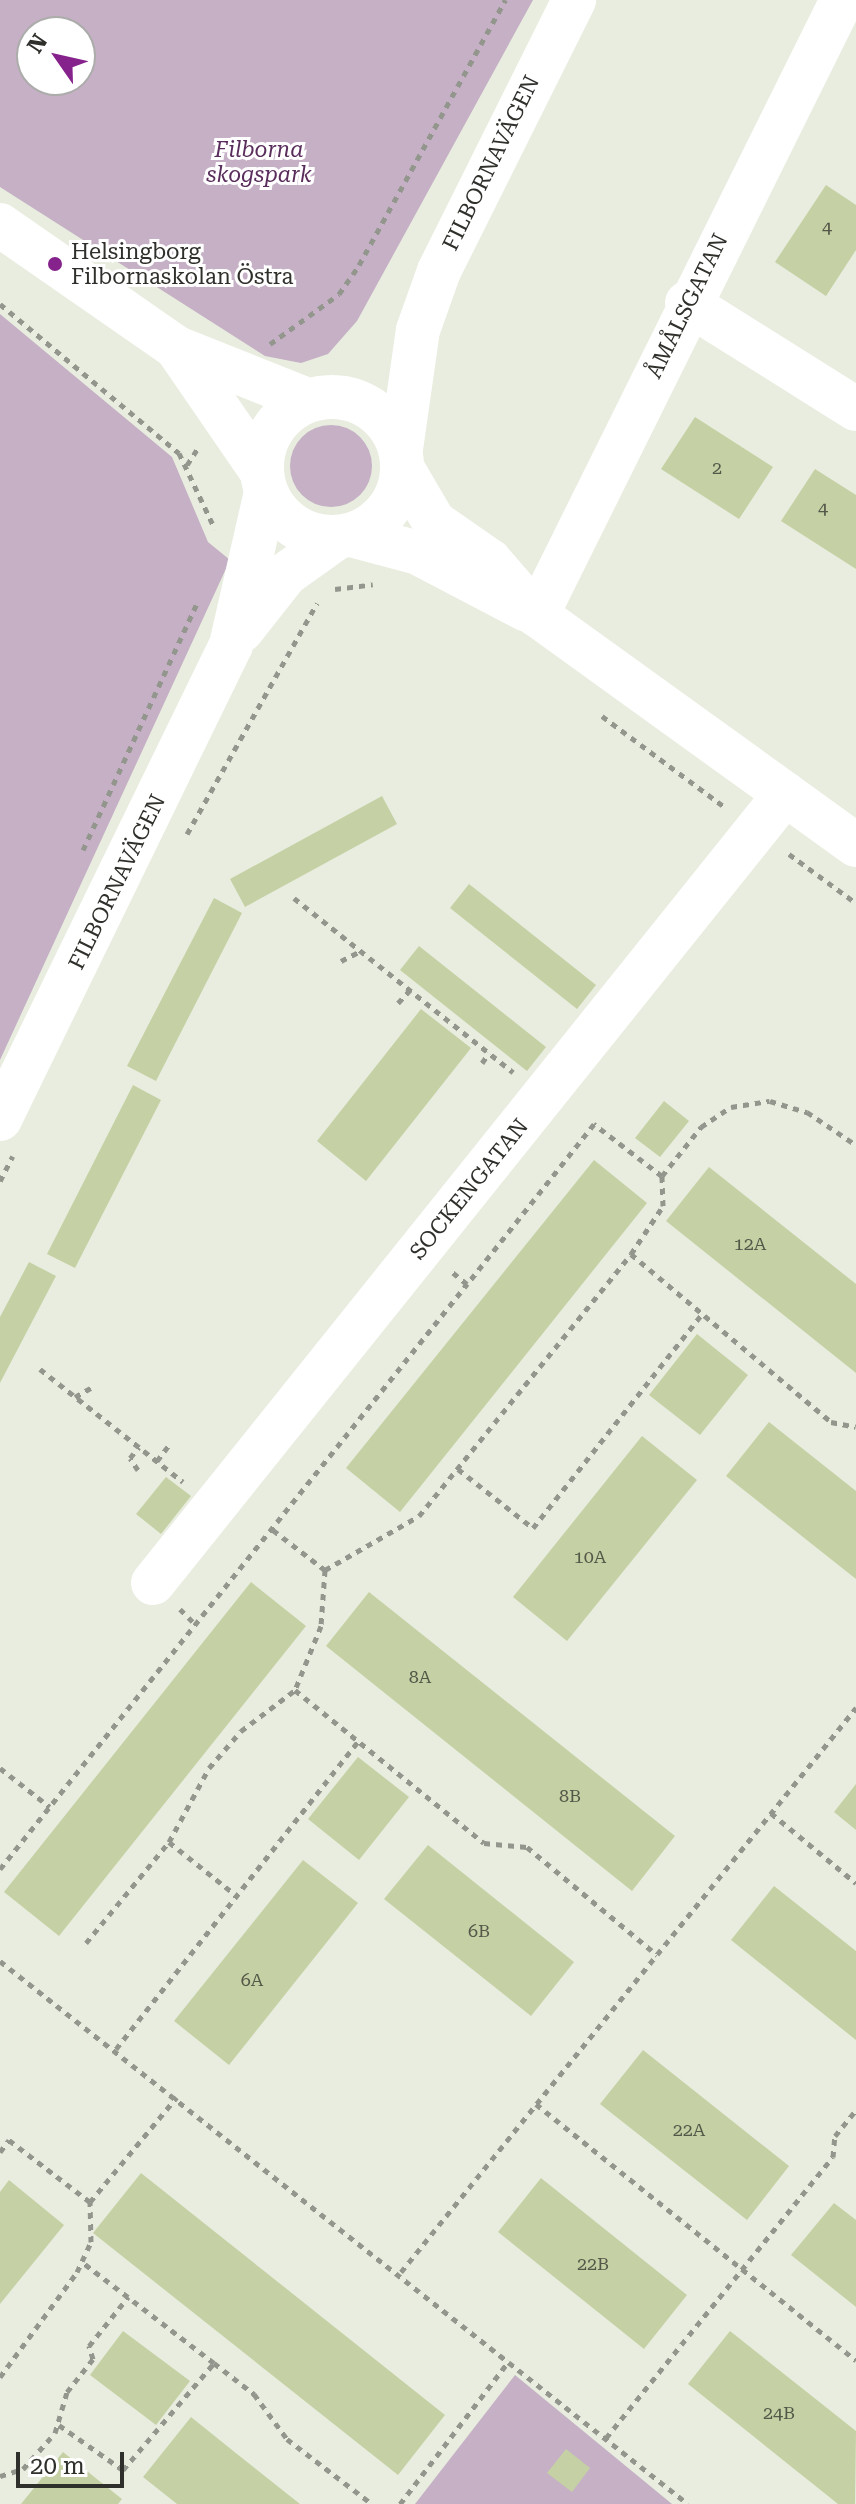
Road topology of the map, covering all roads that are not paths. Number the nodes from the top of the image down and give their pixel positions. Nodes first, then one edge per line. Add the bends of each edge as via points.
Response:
1 (574, 0) edge
2 (842, 0) edge
3 (0, 225) edge
4 (687, 303) junction
5 (418, 330) junction
6 (233, 394) junction
7 (317, 398) junction
8 (856, 409) edge
9 (402, 459) junction
10 (264, 482) junction
11 (345, 536) junction
12 (270, 565) junction
13 (537, 615) junction
14 (785, 794) junction
15 (856, 845) edge
16 (0, 1119) edge
17 (153, 1583) dead end

1 - 5 street, FILBORNAVÄGEN via 471,196
2 - 4 street, ÅMÅLSGATAN
3 - 6 street via 177,348
4 - 8 street
4 - 13 street, ÅMÅLSGATAN
5 - 7 street, FILBORNAVÄGEN via 374,374
5 - 9 street, FILBORNAVÄGEN
6 - 7 street
6 - 10 street
7 - 9 street via 345,397 381,415
7 - 10 street, FILBORNAVÄGEN via 273,429
9 - 11 street, FILBORNAVÄGEN via 382,517
9 - 13 street via 434,522 490,561
10 - 11 street via 294,526
10 - 12 street, FILBORNAVÄGEN
11 - 12 street, FILBORNAVÄGEN
11 - 13 street via 418,553 473,588
12 - 16 street, FILBORNAVÄGEN
13 - 14 street
14 - 15 street
14 - 17 street, SOCKENGATAN

